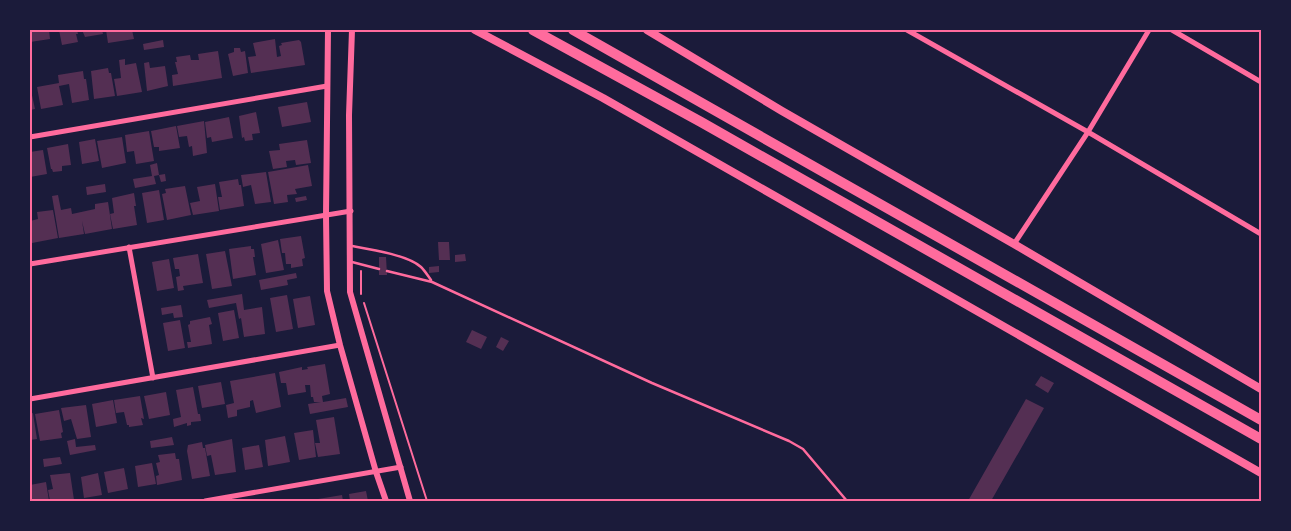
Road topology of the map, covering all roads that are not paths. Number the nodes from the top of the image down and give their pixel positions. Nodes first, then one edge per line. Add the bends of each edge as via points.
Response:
1 (328, 30) edge
2 (352, 30) edge
3 (475, 30) edge
4 (533, 30) edge
5 (573, 30) edge
6 (647, 30) edge
7 (906, 30) edge
8 (1149, 30) edge
9 (1172, 30) edge
10 (1261, 82) edge
11 (327, 86) junction
12 (1088, 132) junction
13 (30, 137) edge
14 (350, 211) junction
15 (326, 215) junction
16 (1261, 234) edge
17 (1014, 244) junction
18 (129, 246) junction
19 (350, 246) junction
20 (350, 262) junction
21 (30, 264) edge
22 (379, 269) dead end
23 (387, 271) dead end
24 (432, 282) junction
25 (340, 345) junction
26 (153, 378) junction
27 (1261, 389) edge
28 (30, 399) edge
29 (1261, 420) edge
30 (1261, 439) edge
31 (401, 467) junction
32 (376, 472) junction
33 (1261, 473) edge
34 (205, 501) edge
35 (386, 501) edge
36 (410, 501) edge
37 (847, 501) edge

1 - 11 street
2 - 14 street
3 - 33 main road via 603,98
4 - 30 highway
5 - 29 highway
6 - 17 main road
7 - 12 street
8 - 12 street
9 - 10 street
11 - 13 street
11 - 15 street
12 - 16 street
12 - 17 street
14 - 15 street
14 - 19 street
15 - 18 street
15 - 25 street via 327,292
17 - 27 main road
18 - 21 street
18 - 26 street
19 - 20 street
19 - 24 lane via 409,260 421,267
20 - 22 lane
20 - 31 street via 350,292
23 - 24 lane
24 - 37 lane via 652,383 790,441 803,449
25 - 26 street
25 - 32 street
26 - 28 street
31 - 32 street
31 - 36 street
32 - 34 street
32 - 35 street

